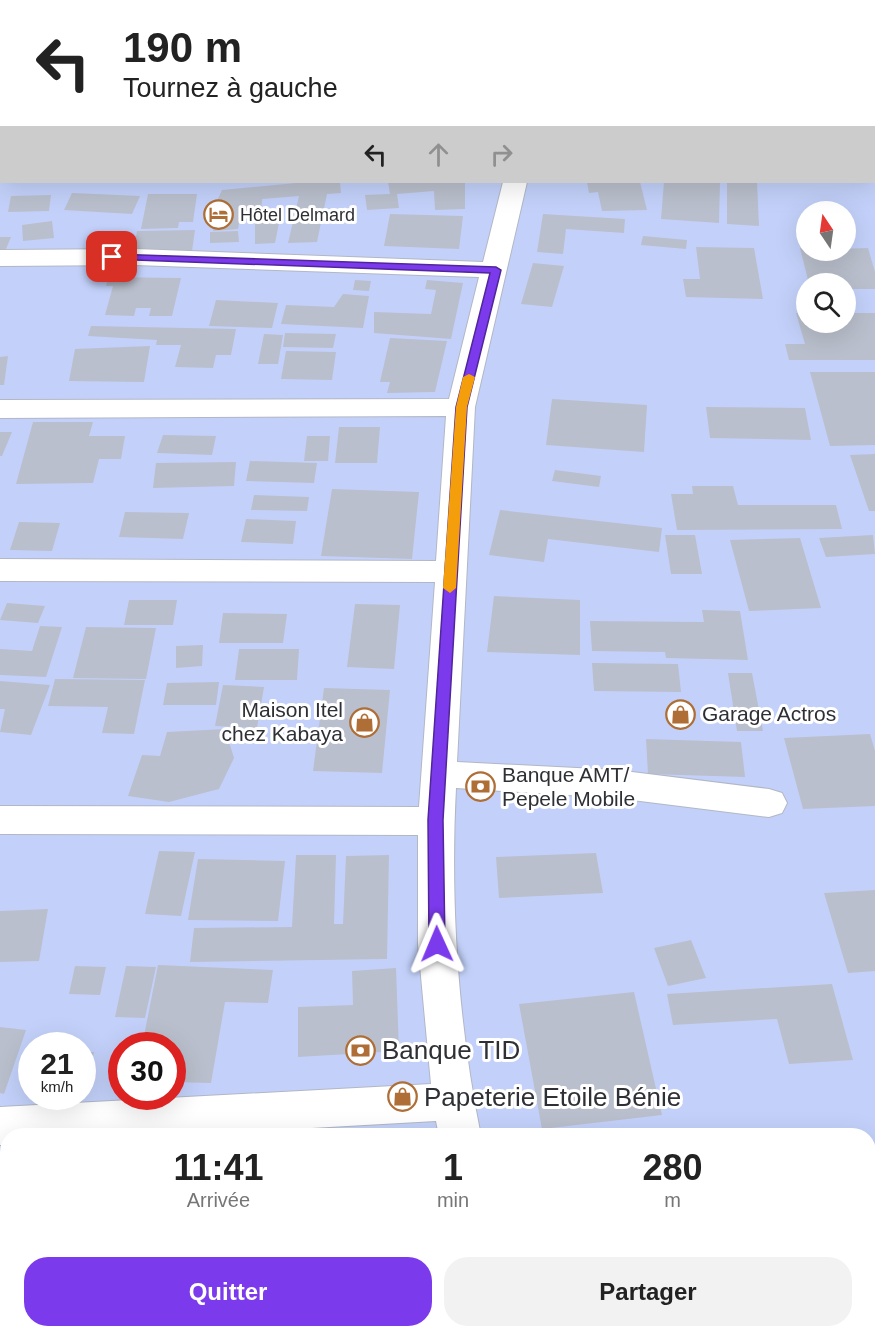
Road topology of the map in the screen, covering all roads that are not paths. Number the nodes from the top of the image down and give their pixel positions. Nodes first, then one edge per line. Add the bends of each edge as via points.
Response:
1 (515, 183) edge
2 (0, 258) edge
3 (496, 270) junction
4 (461, 407) junction
5 (0, 409) edge
6 (0, 570) edge
7 (451, 572) junction
8 (438, 774) junction
9 (769, 802) dead end
10 (0, 819) edge
11 (436, 820) junction
12 (457, 1118) edge
13 (0, 1126) edge

1 - 3 street
2 - 3 street via 135,257
3 - 4 street
4 - 5 street
4 - 7 street
6 - 7 street
7 - 8 street
8 - 9 street via 616,784
8 - 11 street
10 - 11 street
11 - 12 street via 437,944
12 - 13 street

